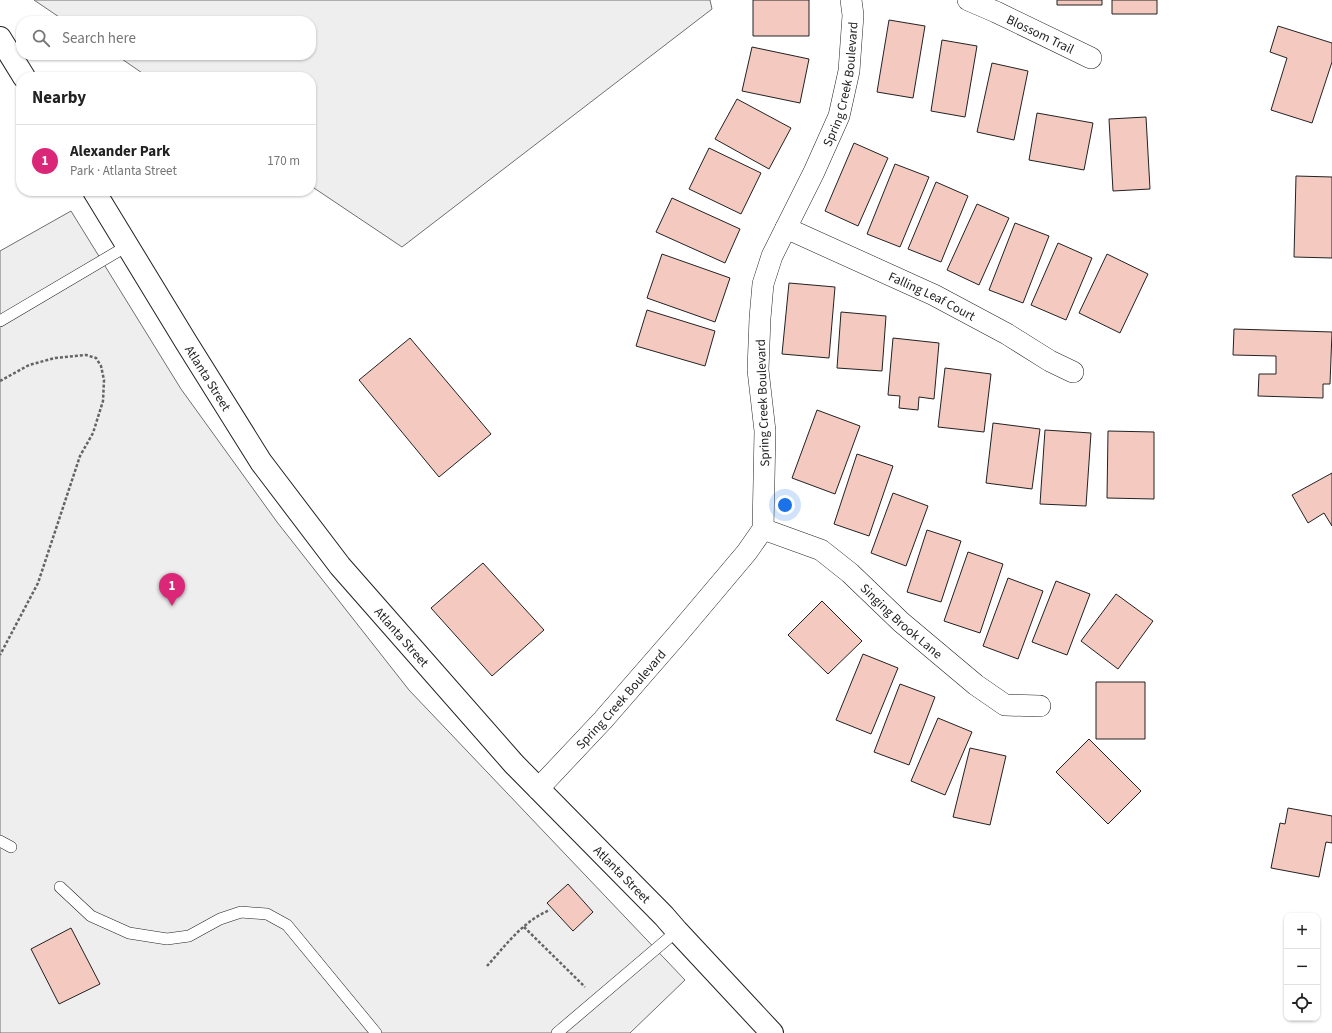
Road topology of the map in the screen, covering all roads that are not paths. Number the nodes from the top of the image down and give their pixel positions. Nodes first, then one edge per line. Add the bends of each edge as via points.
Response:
1 (851, 0) edge
2 (968, 0) edge
3 (0, 38) edge
4 (1091, 58) dead end
5 (21, 72) edge
6 (97, 196) edge
7 (786, 228) junction
8 (127, 246) junction
9 (0, 321) edge
10 (1073, 372) dead end
11 (763, 529) junction
12 (1040, 706) dead end
13 (538, 789) junction
14 (0, 841) edge
15 (11, 847) dead end
16 (60, 887) dead end
17 (677, 931) junction
18 (376, 1033) edge
19 (557, 1033) edge
20 (772, 1033) edge

1 - 7 street, Spring Creek Boulevard via 853,15 849,71 839,116
2 - 4 street, Blossom Trail
3 - 5 main road
6 - 8 main road, Atlanta Street
7 - 10 street, Falling Leaf Court via 934,295
7 - 11 street, Spring Creek Boulevard via 772,256 763,284 760,318 758,370 765,431
8 - 9 lane
8 - 13 main road, Atlanta Street via 261,462 340,566
11 - 12 street, Singing Brook Lane via 821,550 976,685 1006,705
11 - 13 street, Spring Creek Boulevard via 747,552 666,648
13 - 17 main road, Atlanta Street
14 - 15 lane
16 - 18 lane via 91,916 129,933 167,939 188,936 220,919 241,912 267,914 287,925
17 - 19 lane
17 - 20 main road, Atlanta Street

